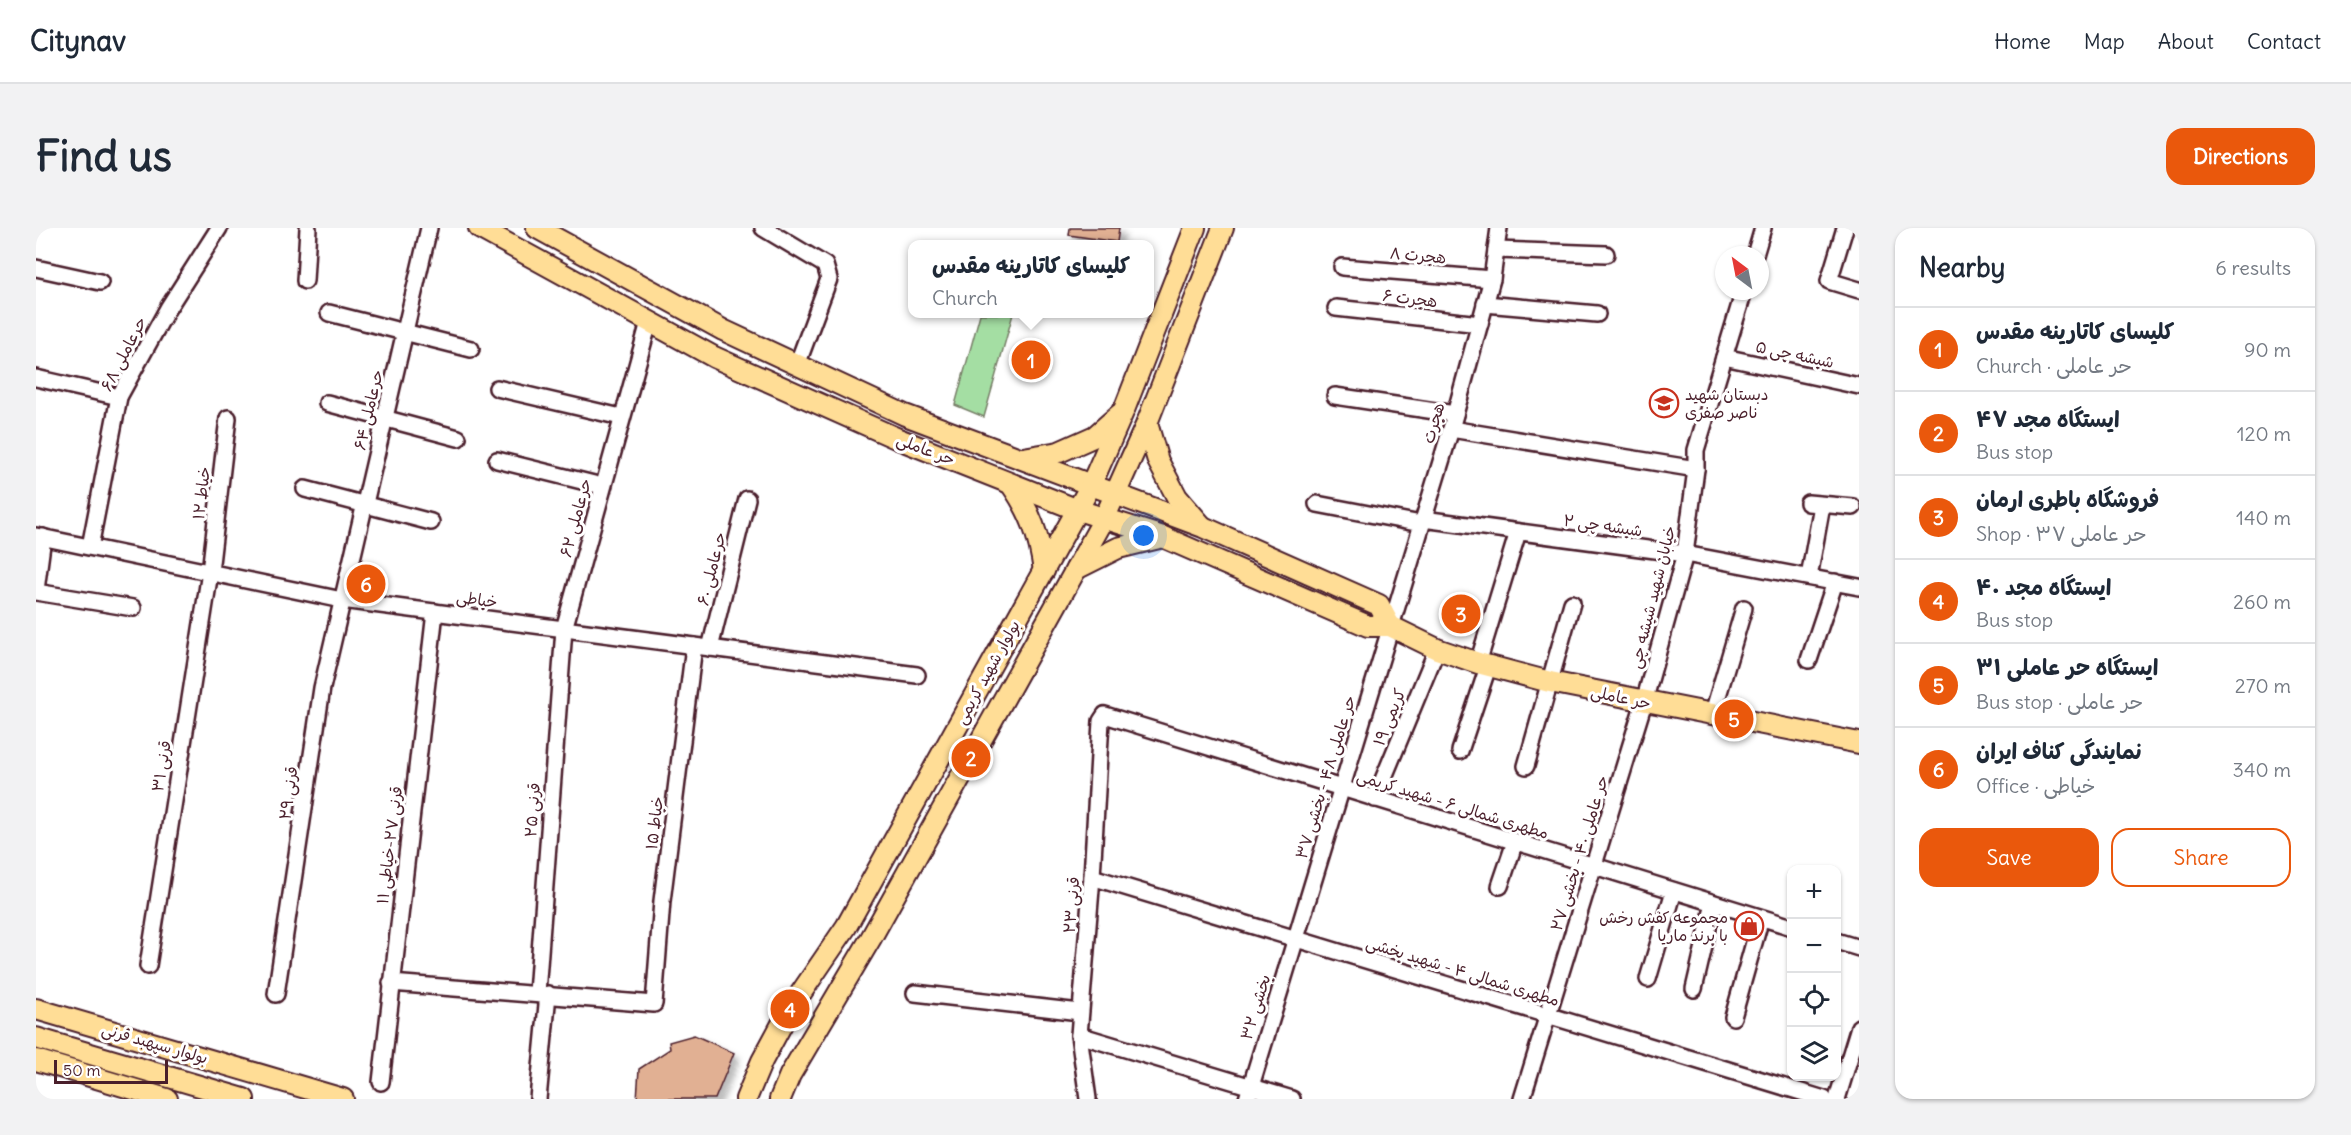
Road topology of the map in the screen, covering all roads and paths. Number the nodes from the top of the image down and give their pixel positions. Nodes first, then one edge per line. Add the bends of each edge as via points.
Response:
1 (219, 228) edge
2 (308, 228) edge
3 (429, 228) edge
4 (479, 228) edge
5 (537, 228) edge
6 (763, 228) edge
7 (1195, 228) edge
8 (1223, 228) edge
9 (1499, 228) edge
10 (1763, 228) edge
11 (1845, 228) edge
12 (1758, 246) edge
13 (1496, 250) junction
14 (1606, 254) dead end
15 (1342, 267) dead end
16 (36, 268) edge
17 (1492, 279) junction
18 (305, 281) dead end
19 (100, 282) dead end
20 (1859, 290) edge
21 (1741, 300) edge
22 (1485, 304) junction
23 (1336, 308) dead end
24 (329, 313) dead end
25 (1597, 314) dead end
26 (649, 322) junction
27 (1480, 324) junction
28 (404, 332) junction
29 (471, 349) dead end
30 (1724, 357) junction
31 (797, 364) junction
32 (36, 378) edge
33 (1859, 386) edge
34 (497, 388) dead end
35 (1335, 396) dead end
36 (119, 397) junction
37 (327, 403) dead end
38 (1124, 410) junction
39 (621, 417) junction
40 (228, 418) dead end
41 (384, 418) junction
42 (1453, 422) junction
43 (1147, 423) junction
44 (458, 438) dead end
45 (1020, 458) junction
46 (497, 460) dead end
47 (1696, 470) junction
48 (1011, 484) junction
49 (1091, 485) junction
50 (602, 486) junction
51 (305, 489) dead end
52 (1115, 494) junction
53 (747, 499) dead end
54 (1317, 504) dead end
55 (364, 505) junction
56 (1853, 507) dead end
57 (1078, 510) junction
58 (1105, 517) junction
59 (432, 522) dead end
60 (1422, 522) junction
61 (1203, 527) junction
62 (1518, 532) junction
63 (40, 536) edge
64 (1163, 537) junction
65 (90, 547) junction
66 (1685, 554) junction
67 (1076, 569) junction
68 (1044, 571) junction
69 (210, 572) junction
70 (1809, 577) junction
71 (1835, 582) junction
72 (1859, 586) edge
73 (36, 591) edge
74 (342, 600) junction
75 (1572, 603) dead end
76 (133, 608) dead end
77 (1744, 608) dead end
78 (435, 612) junction
79 (1390, 626) junction
80 (564, 629) junction
81 (694, 646) junction
82 (710, 648) junction
83 (1437, 649) junction
84 (1809, 660) dead end
85 (1483, 665) junction
86 (917, 675) dead end
87 (1550, 682) junction
88 (1644, 702) junction
89 (1105, 715) joint
90 (1712, 716) junction
91 (1859, 743) edge
92 (1460, 751) dead end
93 (1526, 766) dead end
94 (1340, 788) junction
95 (1375, 799) junction
96 (1515, 842) junction
97 (1593, 866) junction
98 (1092, 877) junction
99 (1500, 886) dead end
100 (1674, 891) junction
101 (1714, 903) junction
102 (1761, 918) junction
103 (1787, 926) edge
104 (1295, 938) junction
105 (1841, 943) edge
106 (1859, 948) edge
107 (148, 966) dead end
108 (1648, 979) dead end
109 (391, 983) junction
110 (1694, 989) dead end
111 (915, 993) dead end
112 (276, 994) dead end
113 (543, 994) junction
114 (36, 1009) edge
115 (1080, 1012) junction
116 (1548, 1015) junction
117 (1733, 1017) dead end
118 (1859, 1027) edge
119 (1079, 1035) junction
120 (36, 1038) edge
121 (36, 1060) edge
122 (381, 1082) dead end
123 (1249, 1093) edge
124 (167, 1099) edge
125 (244, 1099) edge
126 (343, 1099) edge
127 (538, 1099) edge
128 (746, 1099) edge
129 (780, 1099) edge
130 (1088, 1099) edge
131 (1292, 1099) edge
132 (1522, 1099) edge
133 (1824, 1099) edge
134 (1837, 1099) edge

1 - 36 street, حرعاملی ۶۸ via 168,308
2 - 18 street
3 - 28 street, حرعاملی ۶۴
4 - 26 main road, حر عاملی
5 - 31 main road, حر عاملی via 723,330
6 - 31 street via 825,265 828,272 829,279
7 - 38 main road, بولوار شهید کریمی
8 - 43 main road, بولوار شهید کریمی
9 - 13 street, هجرت
10 - 12 street
11 - 20 street via 1829,281
13 - 14 street
13 - 17 street, هجرت
15 - 17 street, هجرت ۸
16 - 19 street
17 - 22 street, هجرت
21 - 30 street, خیابان شهید شیشه چی
22 - 25 street
22 - 27 street, هجرت
23 - 27 street, هجرت ۶
24 - 28 street
26 - 39 street, حرعاملی ۶۲
26 - 48 main road, حر عاملی via 714,357
27 - 42 street, هجرت
28 - 29 street
28 - 41 street, حرعاملی ۶۴
30 - 33 street, شیشه چی ۵
30 - 47 street, خیابان شهید شیشه چی via 1696,450
31 - 45 main road, حر عاملی via 905,415
32 - 36 street
34 - 39 street
35 - 42 street
36 - 65 street, حرعاملی ۶۸
37 - 41 street
38 - 45 main road via 1095,436 1059,452
38 - 49 main road, بولوار شهید کریمی
39 - 50 street, حرعاملی ۶۲
40 - 69 street, خیاط ۱۲
41 - 44 street
41 - 55 street, حرعاملی ۶۴
42 - 47 street via 1572,449
42 - 60 street, هجرت
43 - 52 main road, بولوار شهید کریمی
43 - 61 main road via 1158,461 1177,497
45 - 49 main road, حر عاملی
46 - 50 street
47 - 66 street, خیابان شهید شیشه چی
48 - 57 main road, حر عاملی
48 - 68 main road via 1028,509 1040,543
49 - 52 main road, حر عاملی
49 - 57 main road, بولوار شهید کریمی
50 - 80 street, حرعاملی ۶۲
51 - 55 street
52 - 58 main road, بولوار شهید کریمی
52 - 61 main road, حر عاملی
53 - 82 street, حرعاملی ۶۰
54 - 60 street, شیشه چی ۲
55 - 59 street
55 - 74 street, حرعاملی ۶۴
56 - 70 street via 1815,504
57 - 58 main road, حر عاملی
57 - 68 main road, بولوار شهید کریمی
58 - 64 main road, حر عاملی
58 - 67 main road, بولوار شهید کریمی
60 - 62 street, شیشه چی ۲
60 - 79 street, هجرت
61 - 79 main road, حر عاملی via 1379,605
62 - 66 street, شیشه چی ۲
62 - 85 street
63 - 65 street, خیاطی
63 - 73 street
64 - 67 main road via 1118,548
64 - 79 main road, حر عاملی via 1368,626
65 - 69 street, خیاطی
66 - 70 street, شیشه چی ۲
66 - 88 street, خیابان شهید شیشه چی
67 - 129 main road, بولوار شهید کریمی
68 - 128 main road, بولوار شهید کریمی via 846,927 790,1009
69 - 74 street, خیاطی
69 - 107 street, قرنی ۳۱
70 - 71 street, شیشه چی ۲
71 - 72 street, شیشه چی ۲
71 - 84 street
73 - 76 street
74 - 78 street, خیاطی
74 - 112 street, قرنی ۲۹ via 322,688
75 - 87 street
77 - 90 street
78 - 80 street, خیاطی
78 - 109 street, قرنی ۲۷-خیاطی ۱۱
79 - 83 main road, حر عاملی
79 - 94 street, حر عاملی ۴۸ - بخشی ۳۷
80 - 81 street, خیاطی
80 - 113 street, قرنی ۲۵
81 - 82 street, خیاطی
81 - 113 street, خیاط ۱۵ via 662,901 654,1004
82 - 86 street, خیاطی
83 - 85 main road, حر عاملی
83 - 95 street, کریمی ۱۹
85 - 87 main road, حر عاملی
85 - 92 street
87 - 88 main road, حر عاملی
87 - 93 street
88 - 90 main road, حر عاملی
88 - 97 street, حر عاملی ۴۰ - بخشی ۲۷
89 - 94 street, مطهری شمالی ۶ - شهید کریمی
89 - 98 street, قرنی ۲۳ via 1101,721
90 - 91 main road, حر عاملی
94 - 95 street, مطهری شمالی ۶ - شهید کریمی
94 - 104 street, حر عاملی ۴۸ - بخشی ۳۷
95 - 96 street, مطهری شمالی ۶ - شهید کریمی
96 - 97 street, مطهری شمالی ۶ - شهید کریمی
96 - 99 street
97 - 100 street, مطهری شمالی ۶ - شهید کریمی
97 - 116 street, حر عاملی ۴۰ - بخشی ۲۷
98 - 104 street, مطهری شمالی ۴ - شهید بخشی
98 - 115 street, قرنی ۲۳
100 - 101 street, مطهری شمالی ۶ - شهید کریمی
100 - 108 street
101 - 102 street, مطهری شمالی ۶ - شهید کریمی
101 - 110 street
102 - 103 street, مطهری شمالی ۶ - شهید کریمی
102 - 117 street
104 - 116 street, مطهری شمالی ۴ - شهید بخشی
104 - 123 street, بخشی ۳۲
105 - 106 street
109 - 113 street
109 - 122 street, قرنی ۲۷-خیاطی ۱۱
111 - 115 street
113 - 127 street, قرنی ۲۵
114 - 126 main road, بولوار سپهبد قرنی
115 - 119 street, قرنی ۲۳
116 - 132 street, حر عاملی ۴۰ - بخشی ۲۷
116 - 133 street, مطهری شمالی ۴ - شهید بخشی
118 - 134 street
119 - 123 street
119 - 130 street, قرنی ۲۳
120 - 125 main road, بولوار سپهبد قرنی
121 - 124 main road
123 - 131 street

